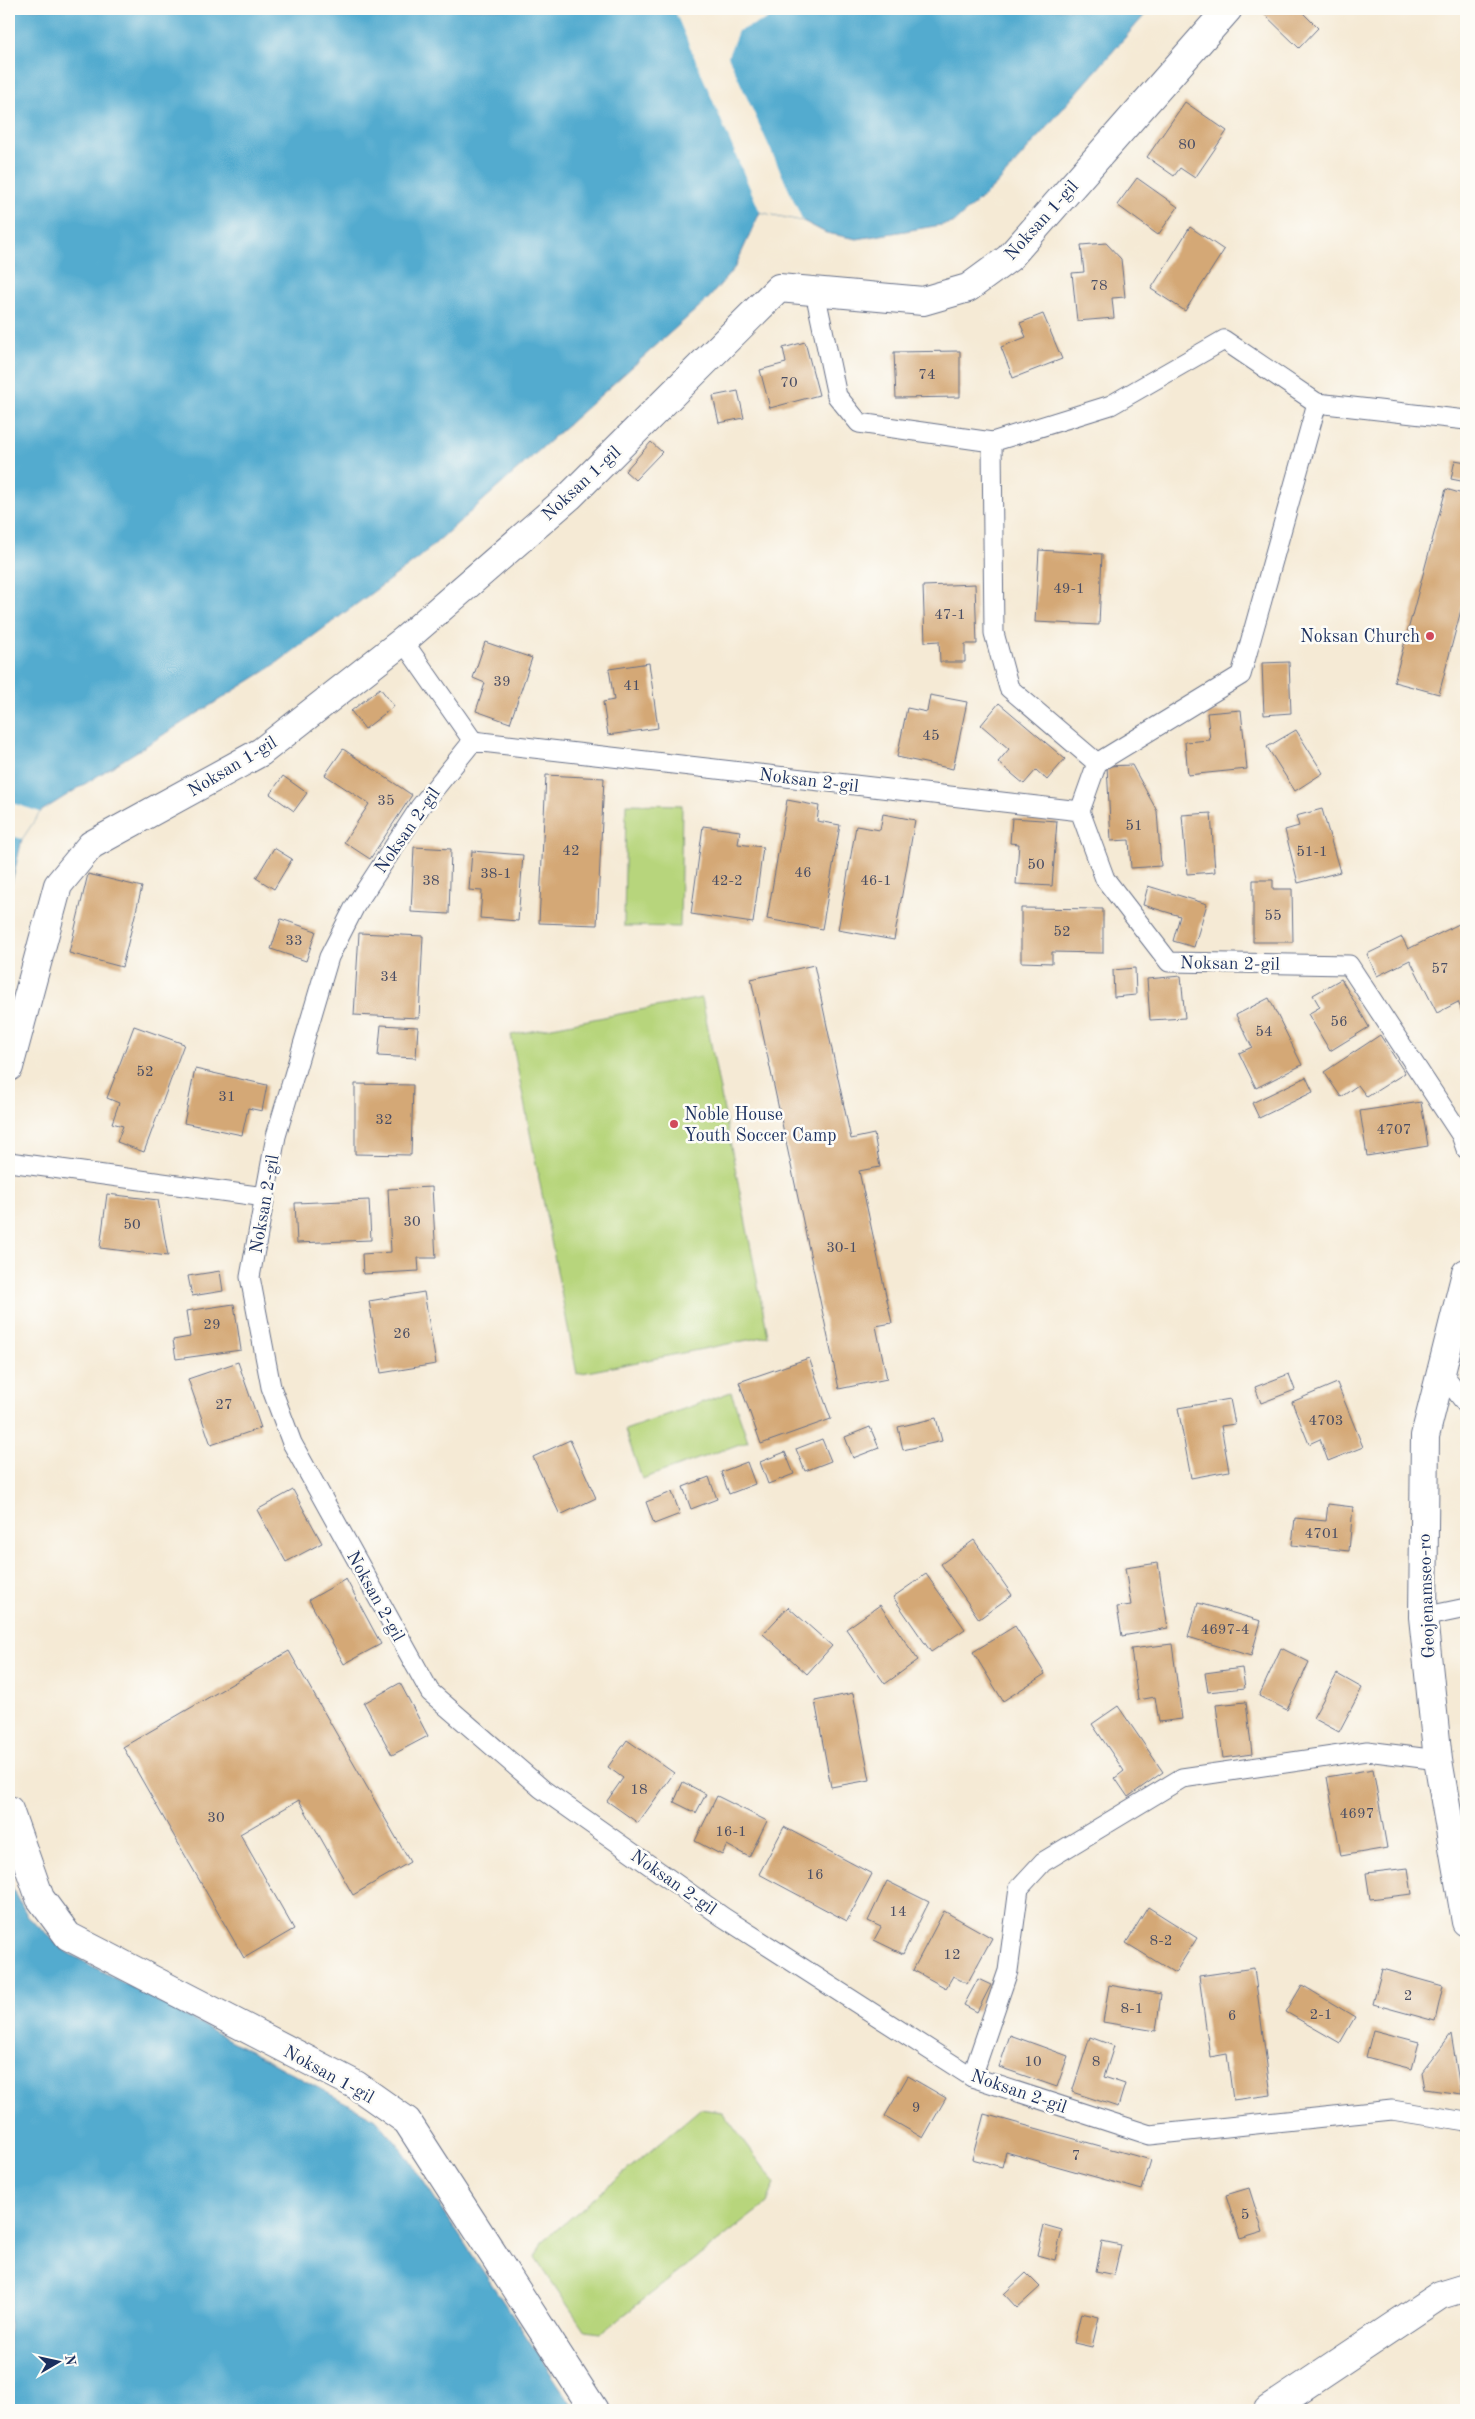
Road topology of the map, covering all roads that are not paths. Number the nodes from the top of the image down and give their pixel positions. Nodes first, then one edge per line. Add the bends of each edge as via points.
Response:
1 (1228, 9) edge
2 (815, 292) junction
3 (1317, 403) junction
4 (1466, 420) edge
5 (992, 442) junction
6 (403, 641) junction
7 (473, 741) junction
8 (1097, 763) junction
9 (1080, 811) junction
10 (9, 1067) edge
11 (1466, 1149) edge
12 (9, 1162) edge
13 (265, 1197) junction
14 (1466, 1273) edge
15 (1441, 1371) junction
16 (1466, 1404) edge
17 (1466, 1608) edge
18 (1422, 1617) junction
19 (1438, 1760) junction
20 (9, 1810) edge
21 (1466, 1922) edge
22 (972, 2077) junction
23 (1466, 2122) edge
24 (1466, 2287) edge
25 (594, 2410) edge
26 (1268, 2410) edge

1 - 2 street, Noksan 1-gil via 1009,258 968,288 922,301
2 - 5 lane via 837,396 859,423
2 - 6 street, Noksan 1-gil via 779,288 569,497
3 - 4 lane
3 - 5 lane via 1224,340 1111,405
3 - 8 lane via 1241,674
5 - 8 lane via 994,633 1009,688
6 - 7 lane
6 - 10 street, Noksan 1-gil via 261,752 91,845 58,885
7 - 9 lane, Noksan 2-gil
7 - 13 lane, Noksan 2-gil via 420,807 355,906 329,957 276,1136
8 - 9 lane
9 - 11 lane, Noksan 2-gil via 1105,879 1169,962 1348,965 1461,1135
12 - 13 lane
13 - 22 lane, Noksan 2-gil via 250,1277 271,1387 292,1443 430,1692 542,1789 723,1917
14 - 15 street, Geojenamseo-ro
15 - 16 lane
15 - 18 street, Geojenamseo-ro via 1425,1436
17 - 18 lane
18 - 19 street, Geojenamseo-ro
19 - 21 street, Geojenamseo-ro
19 - 22 lane via 1367,1751 1182,1778 1043,1862 1019,1888 1008,1972
20 - 25 street, Noksan 1-gil via 40,1898 68,1936 356,2086 407,2121
22 - 23 lane, Noksan 2-gil via 1150,2135 1392,2110
24 - 26 street via 1440,2294

